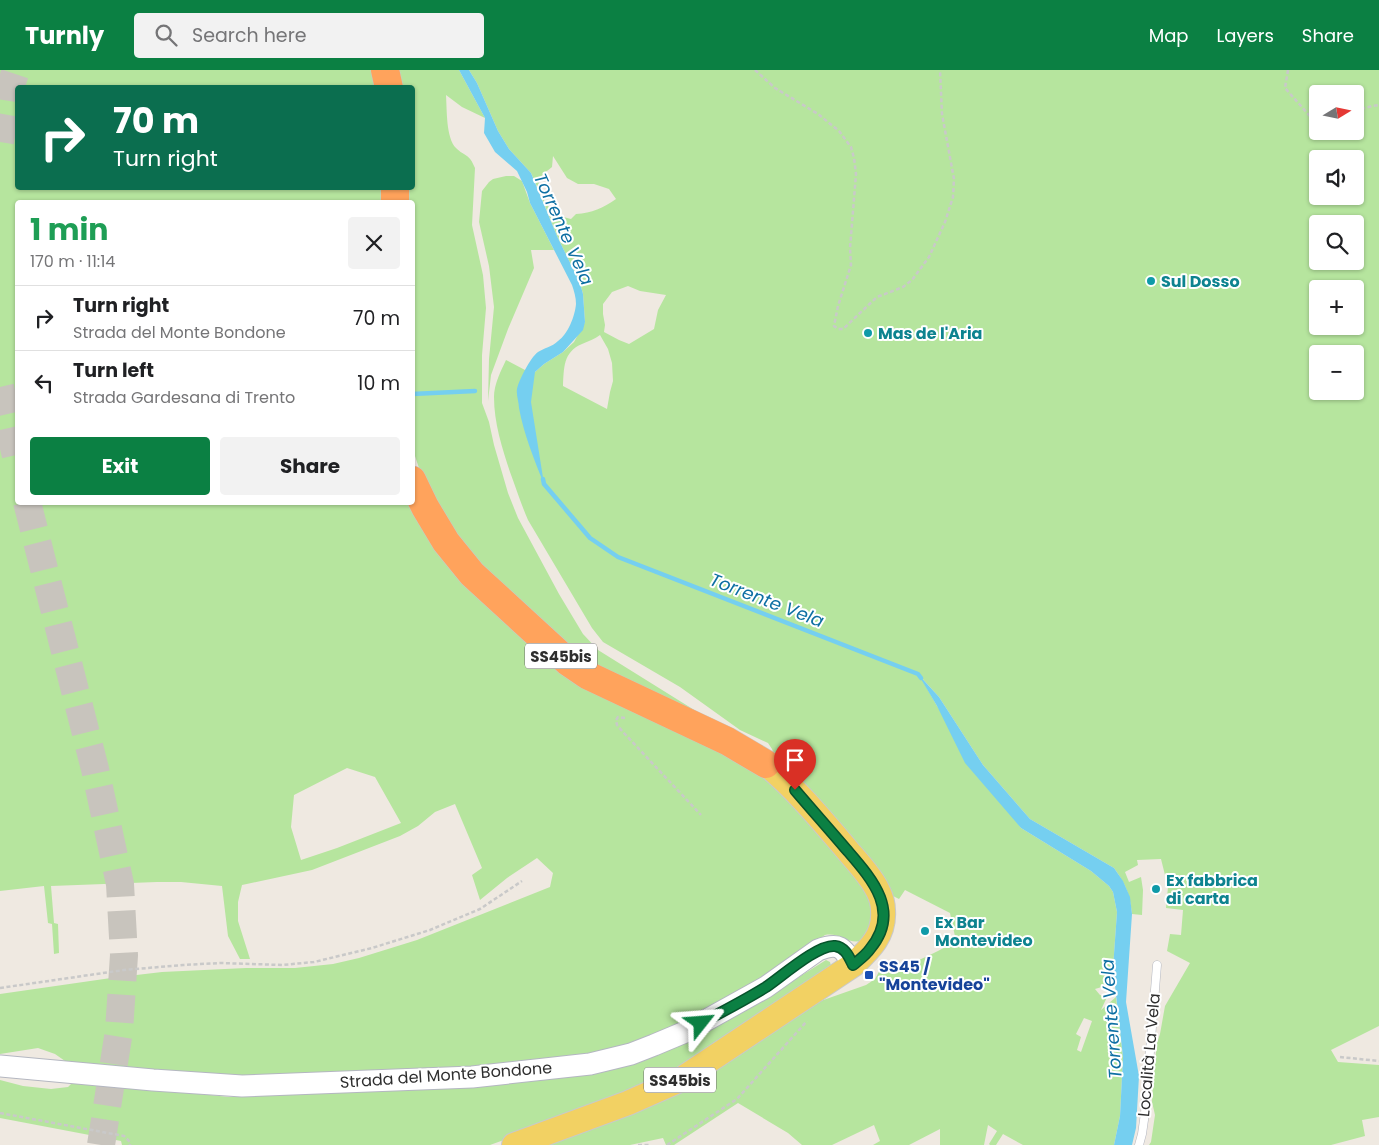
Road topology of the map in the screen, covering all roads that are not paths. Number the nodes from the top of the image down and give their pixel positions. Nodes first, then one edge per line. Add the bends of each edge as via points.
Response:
1 (384, 70) edge
2 (388, 85) edge
3 (415, 486) edge
4 (766, 764) joint
5 (853, 965) junction
6 (1157, 965) dead end
7 (0, 1066) edge
8 (514, 1145) edge
9 (1139, 1145) edge

1 - 2 highway
3 - 4 highway, SS45bis via 446,542 472,574 568,662 587,675 727,741
4 - 5 main road, SS45bis via 816,814 878,890 883,918 878,938
5 - 7 street, Strada del Monte Bondone via 847,953 838,946 826,947 766,987 654,1046 590,1064 536,1071 472,1077 242,1086
5 - 8 main road, SS45bis via 680,1080 628,1104
6 - 9 lane, Località La Vela via 1145,1113

